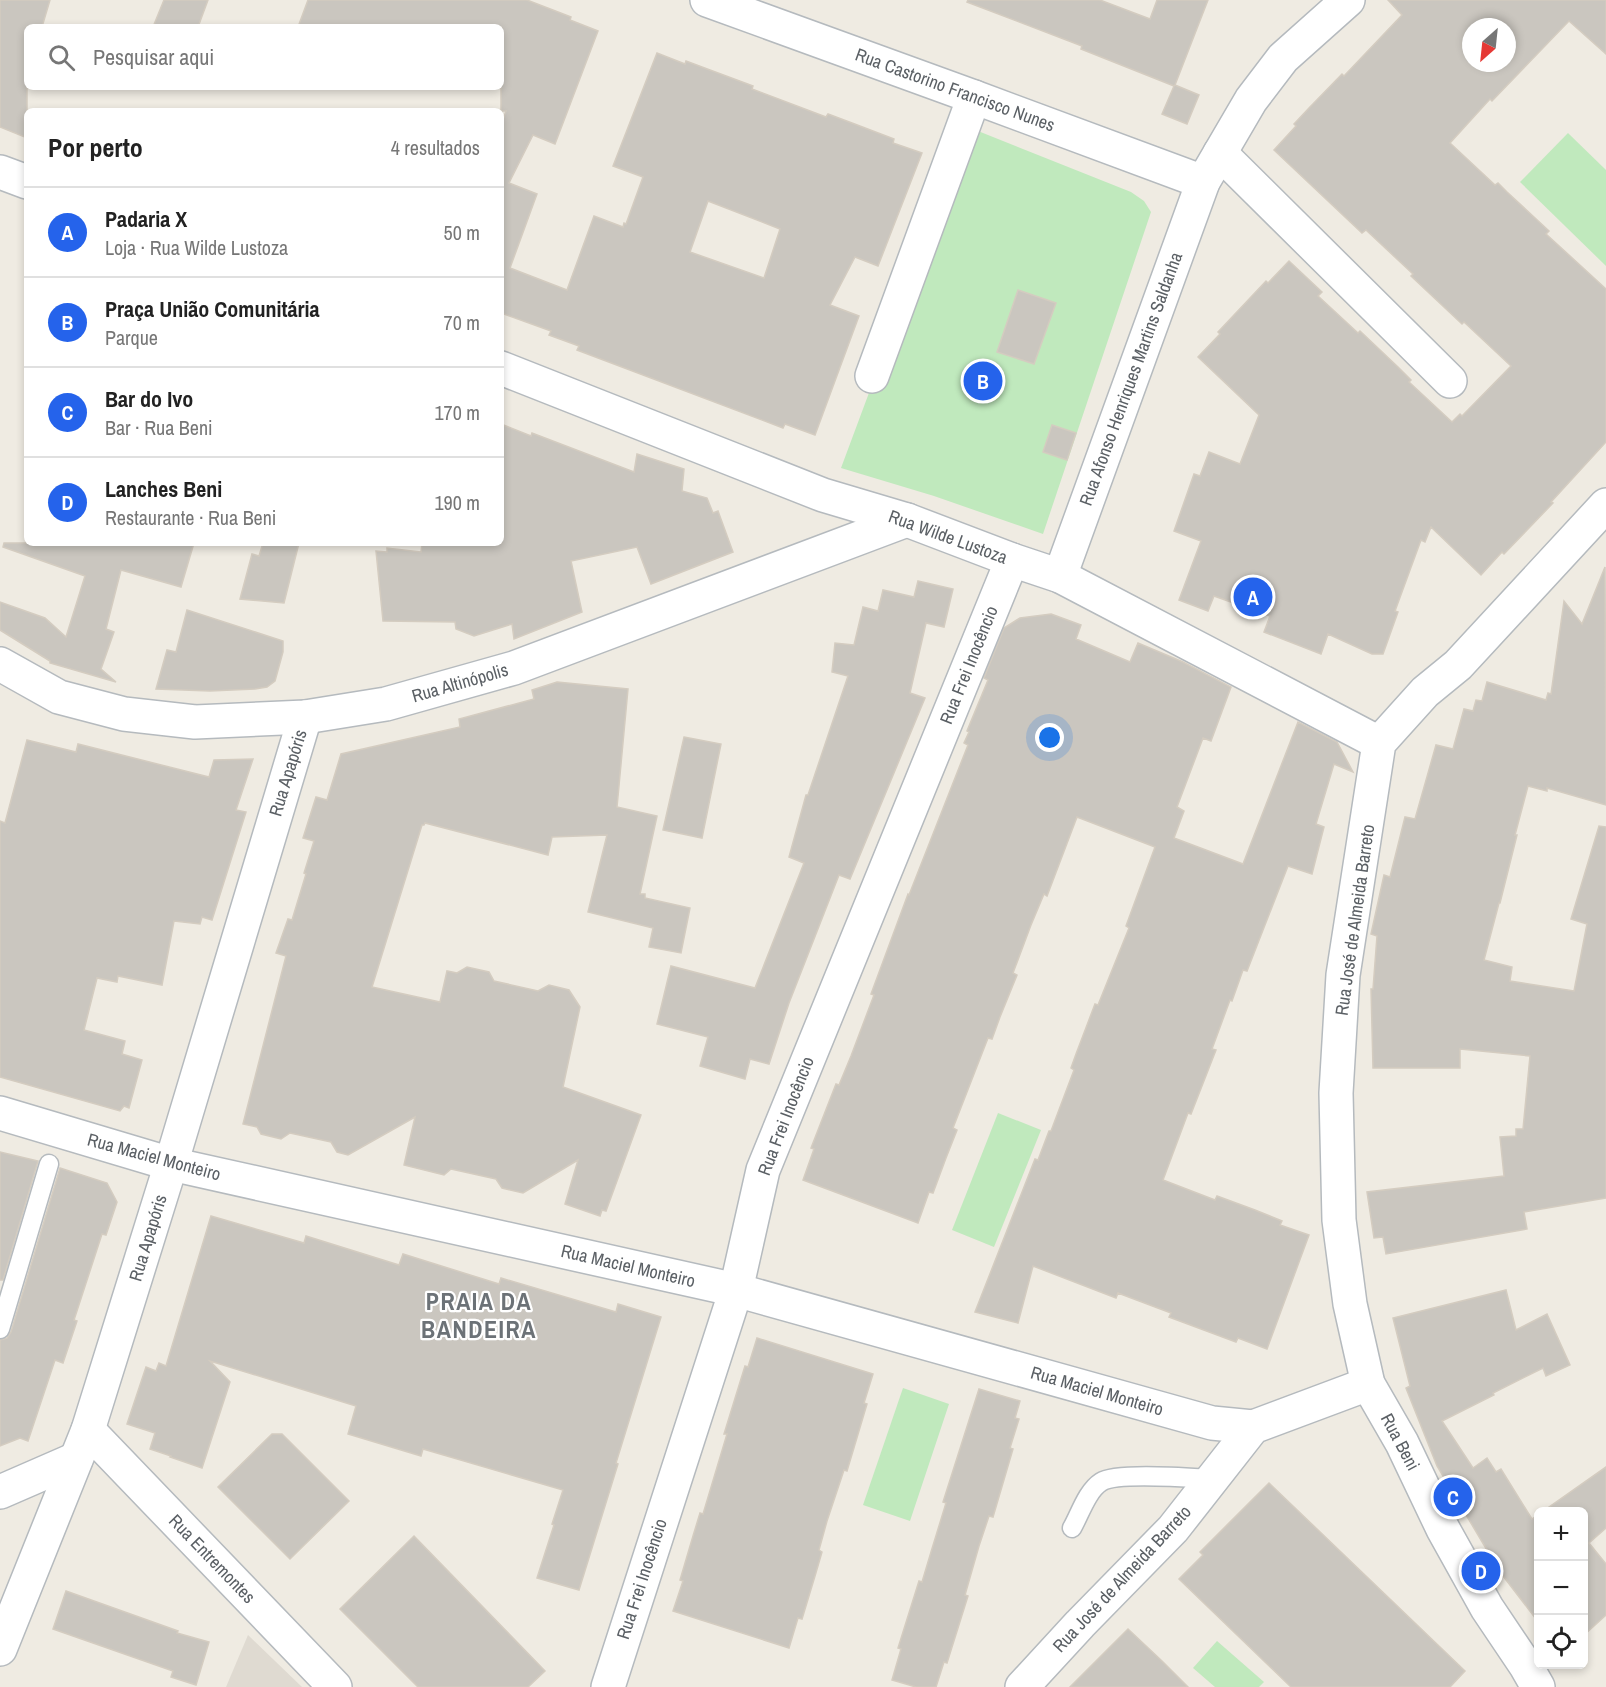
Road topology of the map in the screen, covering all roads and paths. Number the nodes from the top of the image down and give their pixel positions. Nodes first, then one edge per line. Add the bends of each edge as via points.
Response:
1 (707, 0) edge
2 (1348, 0) edge
3 (975, 97) junction
4 (1220, 153) junction
5 (0, 172) edge
6 (24, 181) edge
7 (1203, 182) junction
8 (504, 369) edge
9 (872, 376) dead end
10 (1450, 381) dead end
11 (1606, 505) edge
12 (907, 520) junction
13 (1012, 561) junction
14 (1060, 576) junction
15 (0, 664) edge
16 (305, 717) junction
17 (1379, 742) junction
18 (0, 1113) edge
19 (49, 1164) dead end
20 (171, 1164) junction
21 (736, 1290) junction
22 (0, 1329) edge
23 (1368, 1384) junction
24 (1253, 1427) junction
25 (82, 1445) junction
26 (1212, 1479) junction
27 (0, 1492) edge
28 (1072, 1528) dead end
29 (0, 1649) edge
30 (335, 1687) edge
31 (608, 1687) edge
32 (1022, 1687) edge
33 (1538, 1687) edge

1 - 3 street, Rua Castorino Francisco Nunes
2 - 4 street, Rua Afonso Henriques Martins Saldanha via 1283,58 1251,100
3 - 7 street, Rua Castorino Francisco Nunes
3 - 9 street
4 - 7 street, Rua Afonso Henriques Martins Saldanha
4 - 10 street
5 - 6 street
7 - 14 street, Rua Afonso Henriques Martins Saldanha
8 - 12 street, Rua Wilde Lustoza via 823,495
11 - 17 street via 1458,665 1425,692
12 - 13 street, Rua Wilde Lustoza
12 - 16 street, Rua Altinópolis via 514,668 386,704
13 - 14 street, Rua Wilde Lustoza
13 - 21 street, Rua Frei Inocêncio via 763,1170
14 - 17 street, Rua Wilde Lustoza
15 - 16 street, Rua Altinópolis via 59,697 124,714 195,722
16 - 20 street, Rua Apapóris
17 - 23 street, Rua José de Almeida Barreto via 1343,975 1336,1093 1339,1220 1350,1304
18 - 20 street, Rua Maciel Monteiro
19 - 22 lane
20 - 21 street, Rua Maciel Monteiro
20 - 25 street, Rua Apapóris
21 - 24 street, Rua Maciel Monteiro via 1212,1423
21 - 31 street, Rua Frei Inocêncio
23 - 24 street
23 - 33 street, Rua Beni via 1402,1443 1448,1539
24 - 26 street, Rua José de Almeida Barreto
25 - 27 street
25 - 29 street, Rua Apapóris
25 - 30 street, Rua Entremontes
26 - 28 lane via 1117,1477 1101,1482 1090,1493
26 - 32 street, Rua José de Almeida Barreto via 1173,1529

